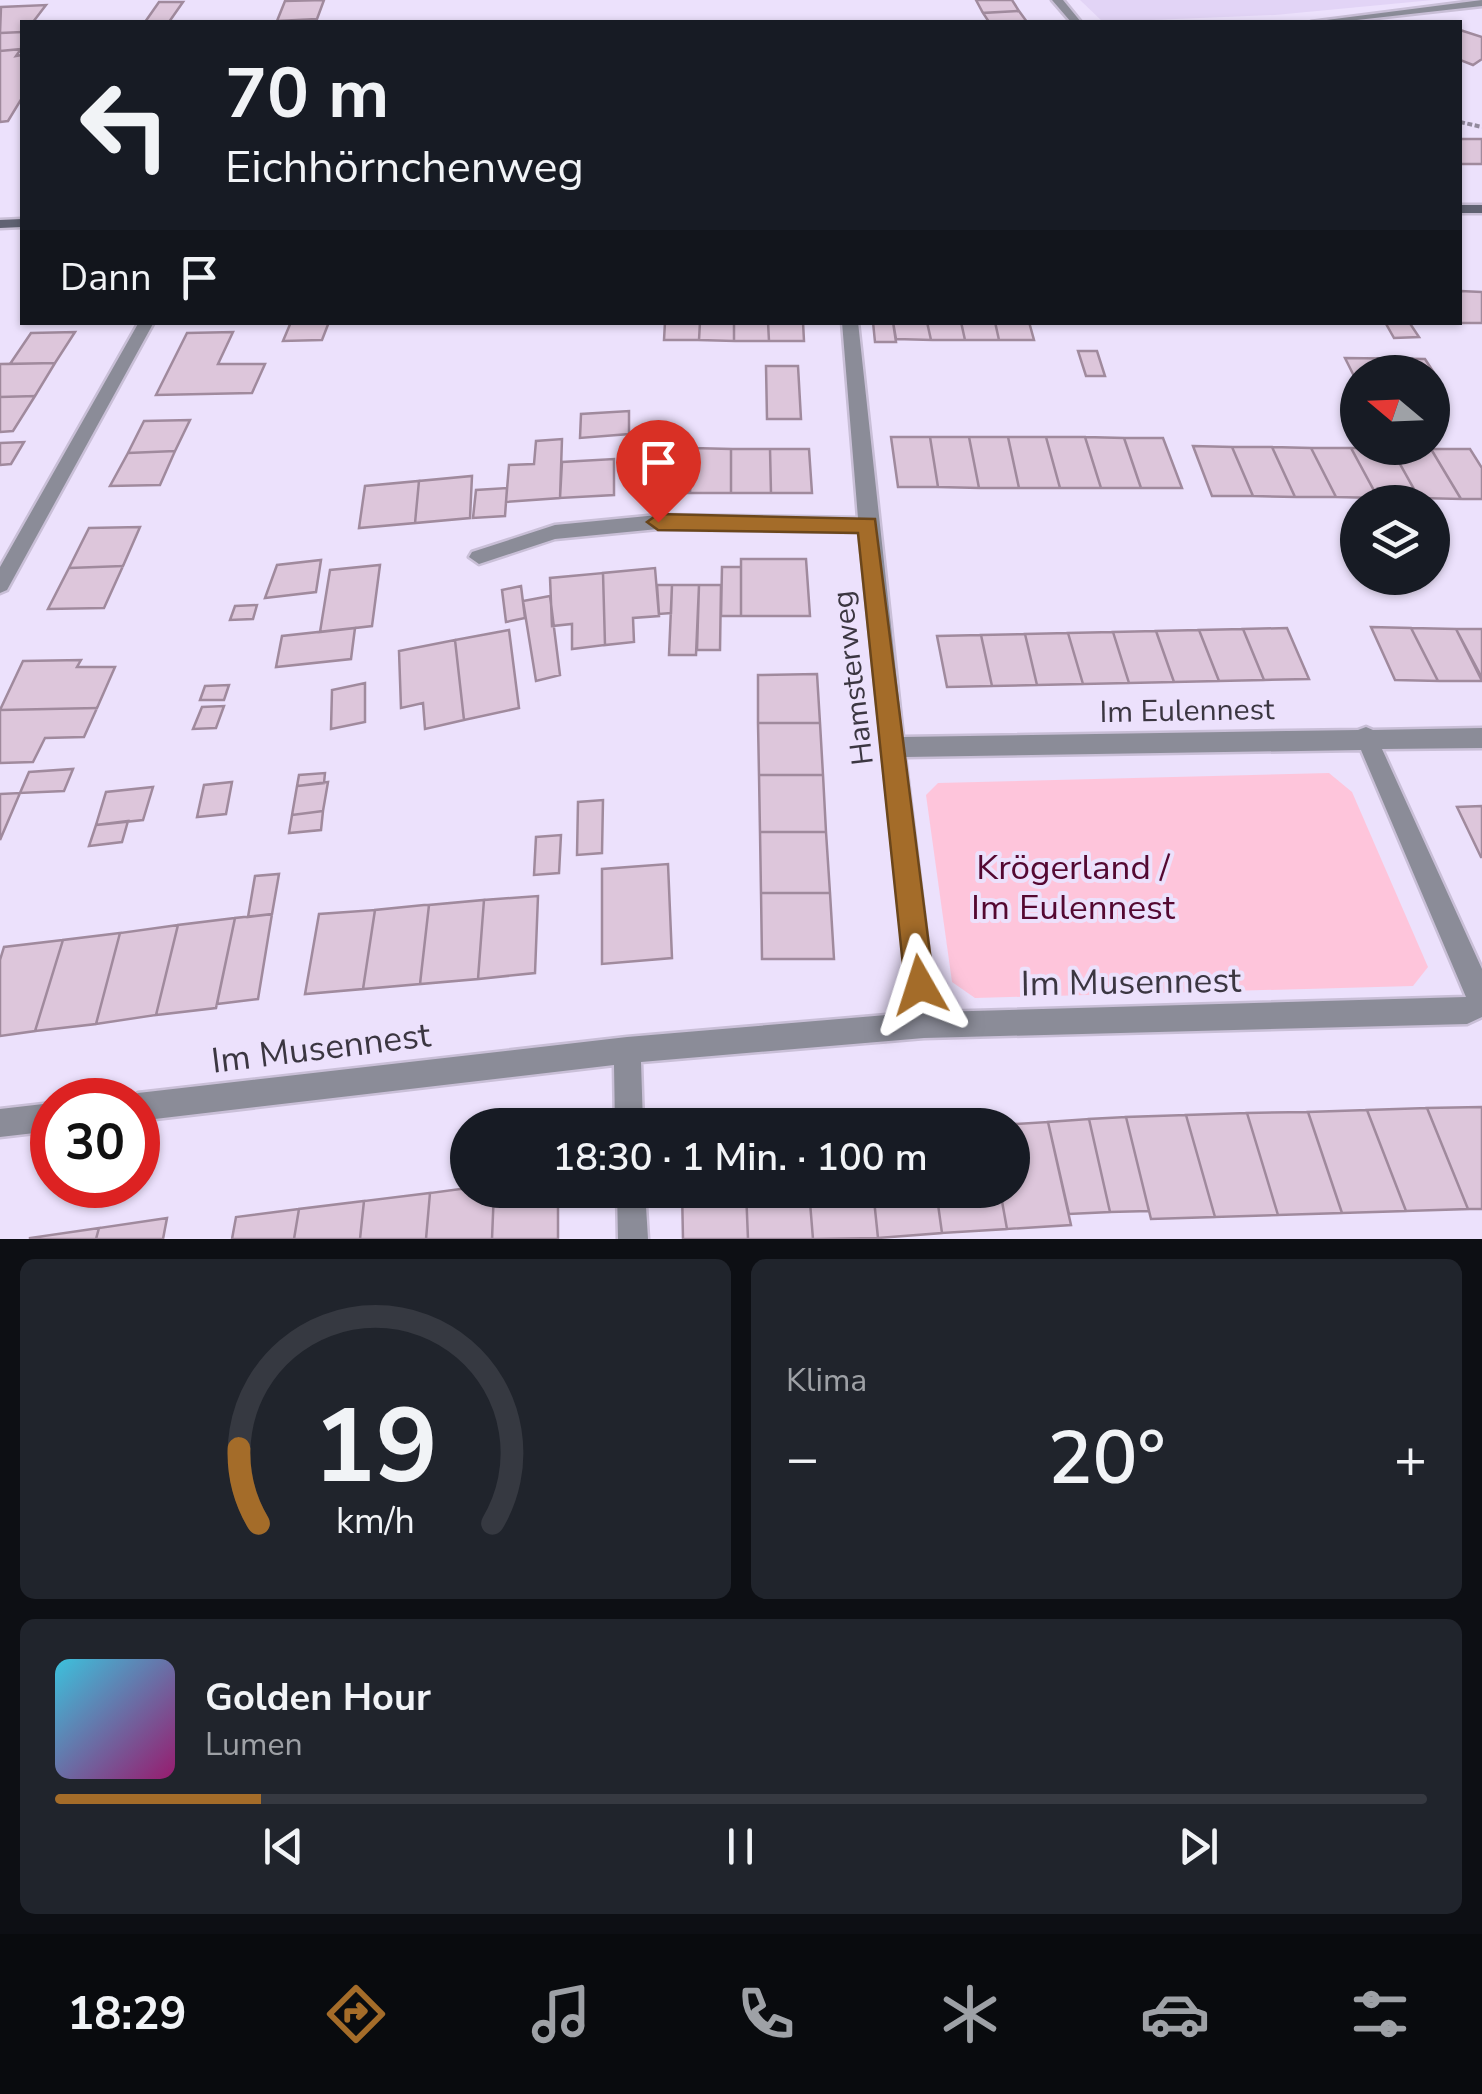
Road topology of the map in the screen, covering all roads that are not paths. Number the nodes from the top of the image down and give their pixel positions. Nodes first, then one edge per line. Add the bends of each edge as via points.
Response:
1 (1056, 0) edge
2 (1482, 3) edge
3 (1074, 20) edge
4 (1333, 20) edge
5 (145, 325) edge
6 (850, 325) edge
7 (868, 525) junction
8 (479, 557) dead end
9 (0, 585) edge
10 (1366, 738) junction
11 (1482, 738) edge
12 (894, 747) junction
13 (924, 1025) junction
14 (627, 1050) junction
15 (160, 1104) edge
16 (629, 1108) edge
17 (30, 1120) edge
18 (0, 1123) edge
19 (632, 1208) edge
20 (633, 1239) edge

1 - 3 street
2 - 4 street
5 - 9 street
6 - 7 street, Hamsterweg
7 - 8 street via 658,522 556,532
7 - 12 street, Hamsterweg
10 - 11 street, Im Eulennest
10 - 12 street, Im Eulennest
10 - 13 street, Im Musennest via 1480,1003 1466,1011
12 - 13 street, Hamsterweg
13 - 14 street, Im Musennest
14 - 15 street, Im Musennest
14 - 16 street
17 - 18 street
19 - 20 street

